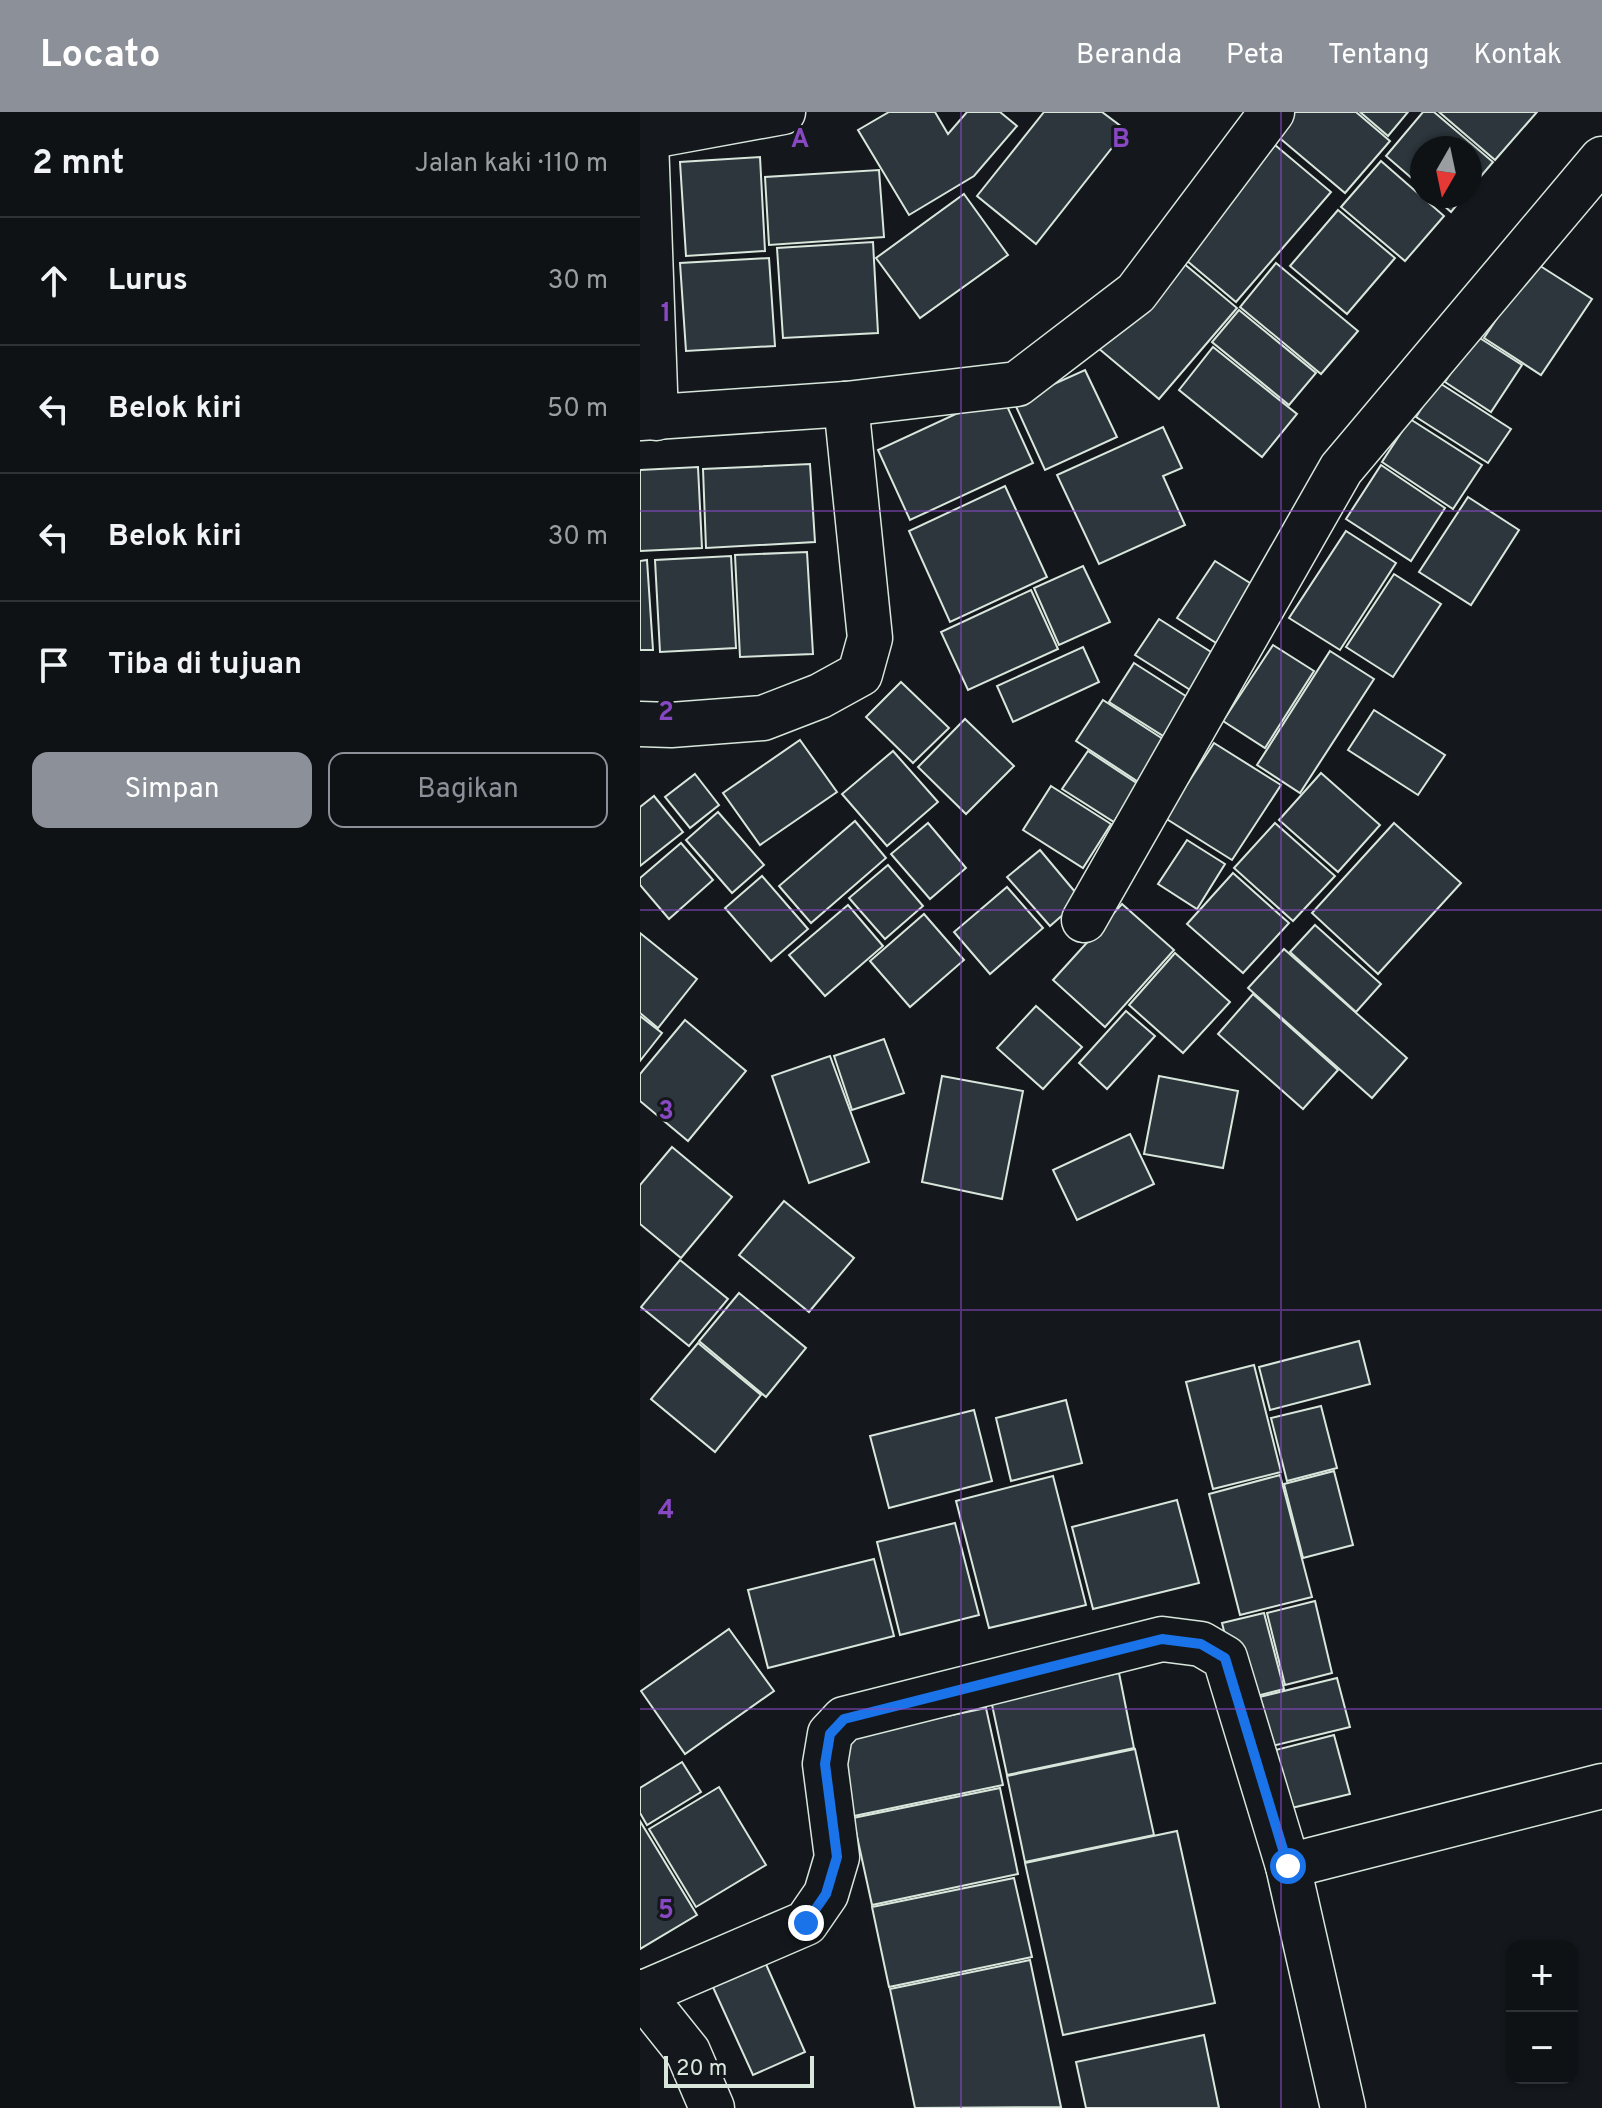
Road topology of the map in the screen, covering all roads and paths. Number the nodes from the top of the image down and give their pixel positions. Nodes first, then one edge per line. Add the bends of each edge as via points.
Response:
1 (783, 112) edge
2 (1272, 112) edge
3 (645, 125) edge
4 (1602, 159) edge
5 (846, 404) junction
6 (648, 418) edge
7 (640, 724) edge
8 (1084, 920) dead end
9 (1602, 1786) edge
10 (1288, 1866) junction
11 (641, 1993) edge
12 (712, 2108) edge
13 (1343, 2108) edge

1 - 3 main road
2 - 5 main road via 1136,293 1017,384
3 - 6 main road
4 - 8 main road via 1341,469
5 - 6 main road
5 - 7 main road via 870,638 860,674 763,718
9 - 10 main road
10 - 11 main road via 1225,1658 1201,1644 1162,1639 844,1719 830,1734 825,1764 837,1857 826,1894 806,1923
10 - 13 main road
11 - 12 main road via 688,2052

